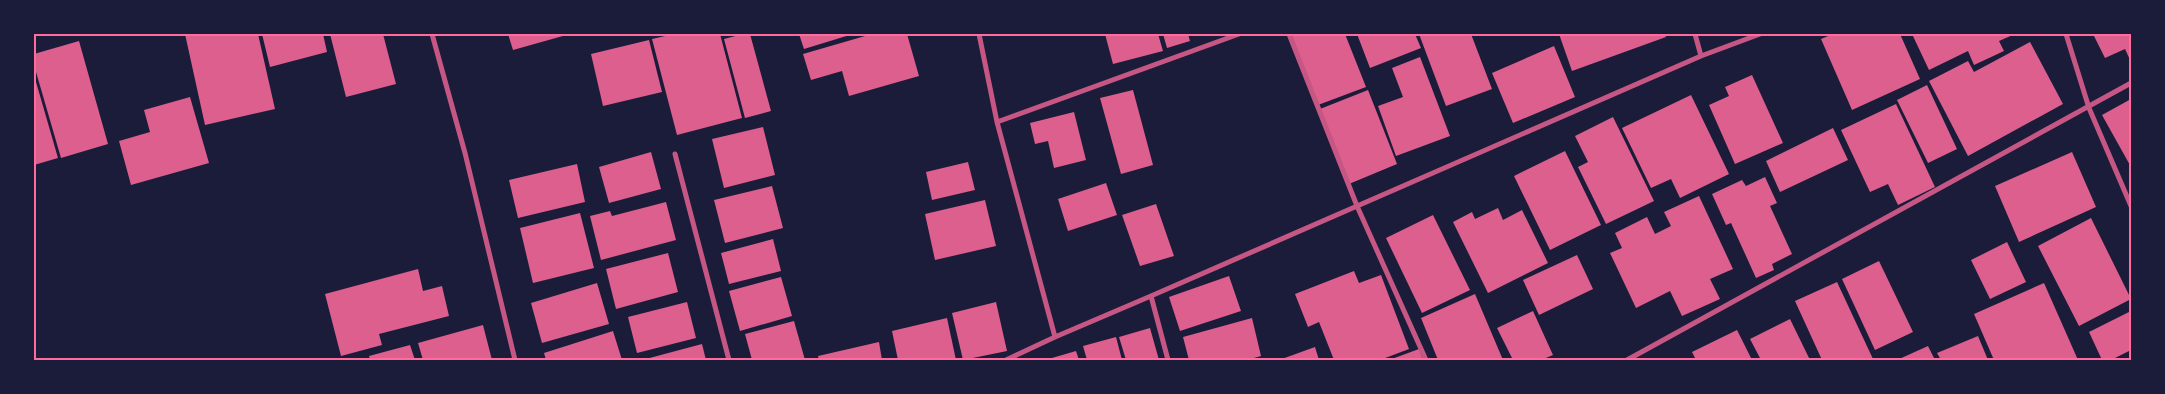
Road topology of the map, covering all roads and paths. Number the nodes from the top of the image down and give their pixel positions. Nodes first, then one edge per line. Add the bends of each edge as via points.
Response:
1 (432, 34) edge
2 (978, 34) edge
3 (1239, 34) edge
4 (1289, 34) edge
5 (1695, 34) edge
6 (1760, 34) edge
7 (2066, 34) edge
8 (1701, 56) junction
9 (2131, 84) edge
10 (2089, 108) junction
11 (997, 122) junction
12 (675, 154) dead end
13 (1357, 206) junction
14 (2131, 206) edge
15 (1151, 296) junction
16 (1055, 337) junction
17 (515, 360) edge
18 (729, 360) edge
19 (1006, 360) edge
20 (1168, 360) edge
21 (1426, 360) edge
22 (1628, 360) edge

1 - 17 street via 465,153
2 - 11 street
3 - 11 street
4 - 13 street
5 - 8 street
6 - 8 street
7 - 10 street
8 - 13 street
9 - 10 street
10 - 14 street
10 - 22 street
11 - 16 street
12 - 18 street
13 - 15 street
13 - 21 street
15 - 16 street
15 - 20 street
16 - 19 street

